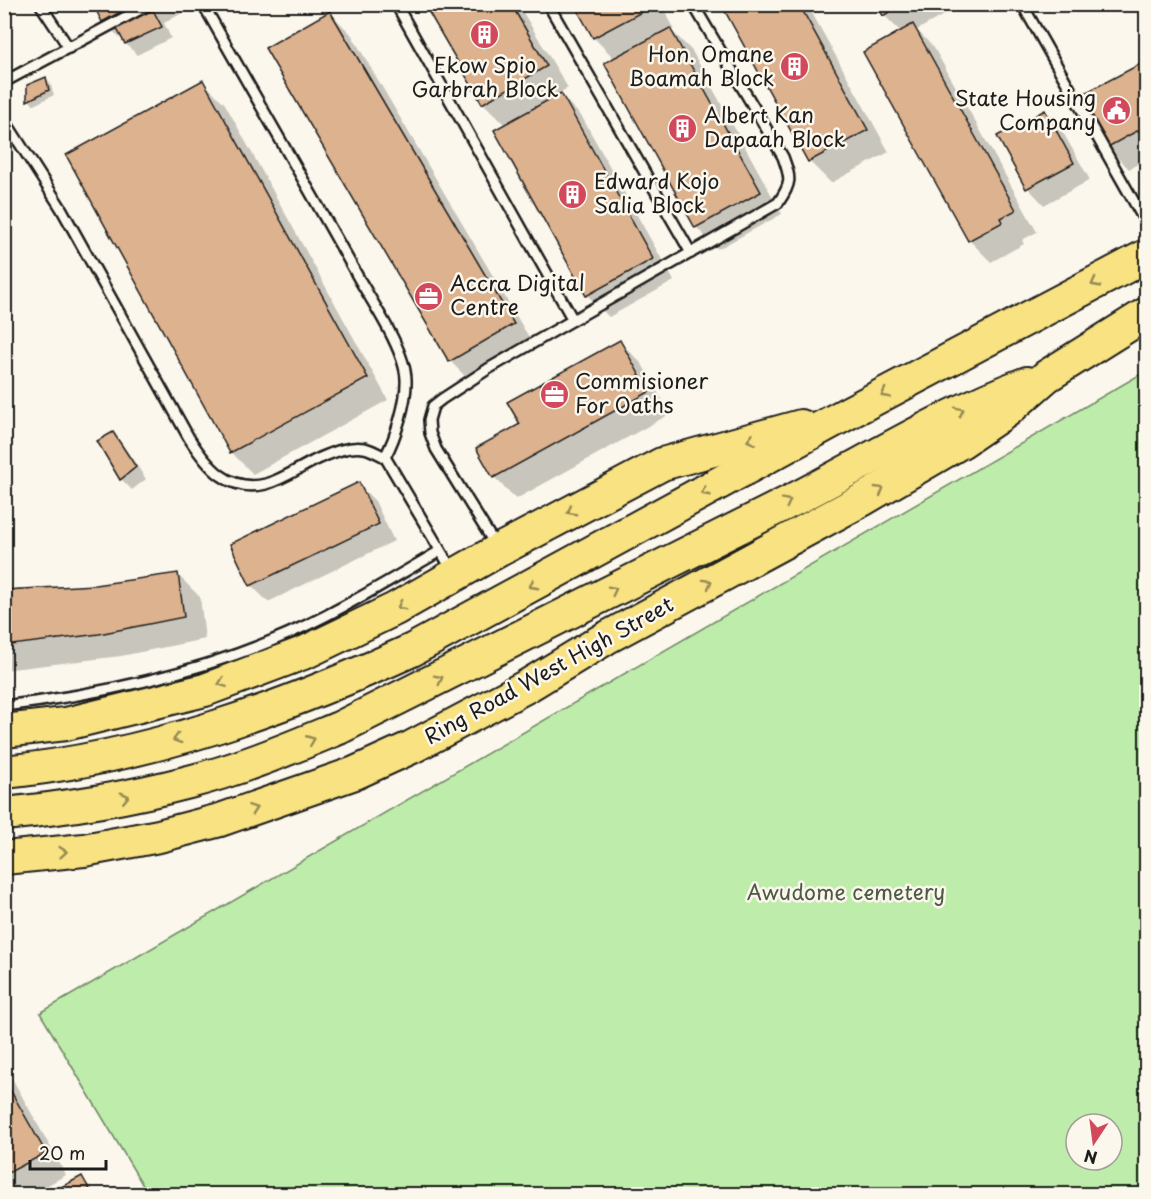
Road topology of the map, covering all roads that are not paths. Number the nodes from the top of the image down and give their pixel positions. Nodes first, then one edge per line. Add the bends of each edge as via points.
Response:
1 (40, 4) edge
2 (150, 4) edge
3 (202, 4) edge
4 (396, 4) edge
5 (548, 4) edge
6 (693, 4) edge
7 (1022, 4) edge
8 (69, 48) junction
9 (4, 81) edge
10 (4, 118) edge
11 (1146, 201) edge
12 (1137, 206) junction
13 (1146, 224) edge
14 (691, 253) junction
15 (1146, 256) edge
16 (1146, 314) edge
17 (573, 320) junction
18 (1047, 376) junction
19 (848, 413) junction
20 (385, 457) junction
21 (499, 550) junction
22 (448, 564) junction
23 (4, 706) edge
24 (4, 731) edge
25 (4, 772) edge
26 (4, 814) edge
27 (4, 858) edge

1 - 8 lane
2 - 8 lane
3 - 20 lane via 402,359 406,378 404,401
4 - 17 lane
5 - 14 lane
6 - 14 lane via 783,157 790,176 778,204
7 - 12 lane
8 - 9 lane
10 - 20 lane via 61,208 206,464 225,479 252,486 267,484 336,450 366,448
11 - 12 lane
12 - 13 lane
14 - 17 lane
15 -> 19 main road
16 - 18 main road, Ring Road West High Street
17 - 21 lane via 433,406 429,420 436,449
26 -> 18 main road, Ring Road West High Street via 117,799 190,782 261,760 339,728 949,417
27 -> 18 main road, Ring Road West High Street via 84,850 220,820 355,773 412,747 932,460 1008,410
19 -> 21 main road via 662,465
19 -> 25 main road via 412,650 370,669 250,716 147,748
20 - 22 lane
21 - 22 main road
22 - 23 lane via 342,607 270,642 93,693
22 -> 24 main road via 336,638 205,690 66,724

